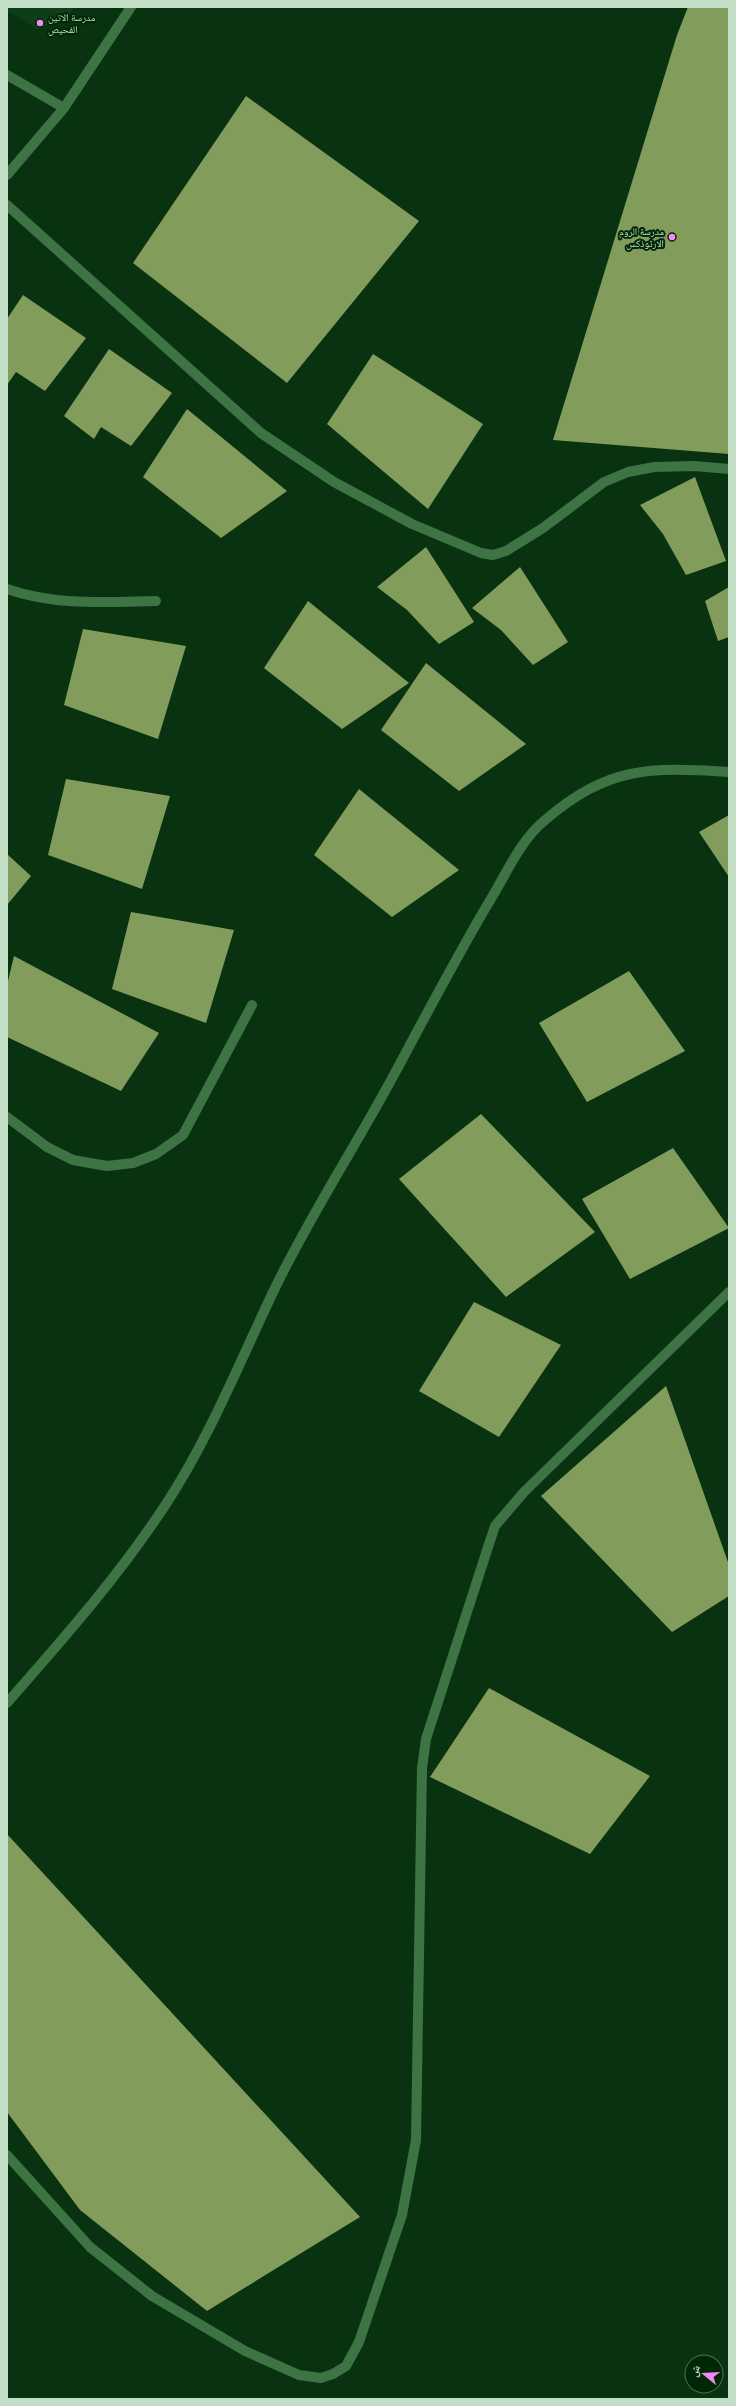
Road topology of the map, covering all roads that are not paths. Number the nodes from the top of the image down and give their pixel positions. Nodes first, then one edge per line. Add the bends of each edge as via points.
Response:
1 (131, 7) edge
2 (7, 75) edge
3 (64, 108) junction
4 (7, 175) edge
5 (7, 205) edge
6 (729, 469) edge
7 (7, 589) edge
8 (156, 602) dead end
9 (729, 772) edge
10 (252, 1006) dead end
11 (7, 1117) edge
12 (729, 1292) edge
13 (7, 1703) edge
14 (7, 2155) edge

1 - 3 street
2 - 3 street
3 - 4 street
5 - 6 street via 261,433 334,482 412,524 481,553 493,555 506,551 543,528 604,482 628,472 654,467 694,466
7 - 8 street via 29,597 68,603
9 - 13 street via 653,770 616,777 583,791 541,823 522,846 451,966 395,1074 276,1286 195,1457 166,1504 98,1598
10 - 11 street via 183,1134 156,1154 133,1163 107,1166 73,1160 47,1147
12 - 14 street via 524,1492 495,1526 488,1544 426,1739 422,1768 416,2140 412,2171 400,2223 359,2342 346,2366 321,2378 299,2375 245,2351 152,2296 90,2247

